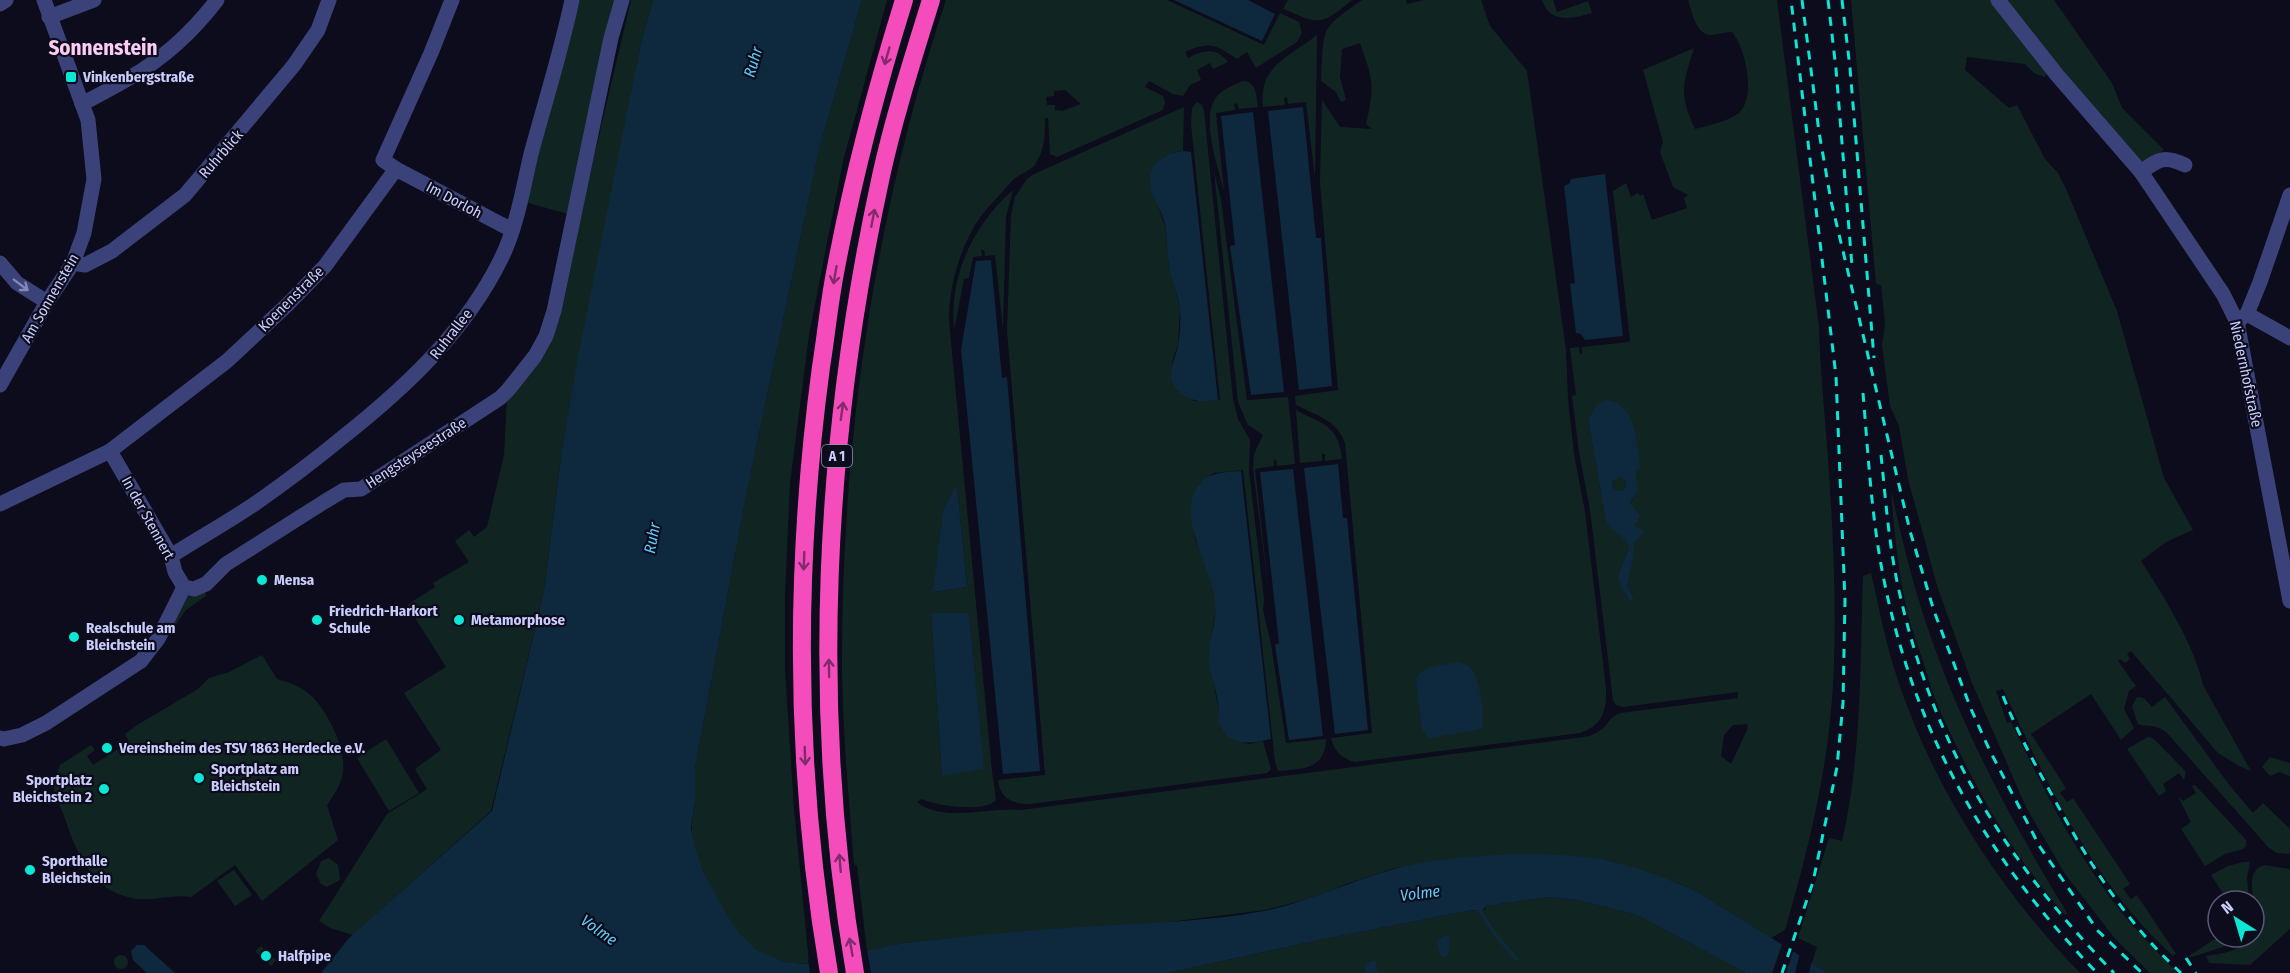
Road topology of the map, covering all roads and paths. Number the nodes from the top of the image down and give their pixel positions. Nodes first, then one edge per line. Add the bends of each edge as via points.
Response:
1 (6, 0) edge
2 (45, 0) edge
3 (94, 0) edge
4 (217, 0) edge
5 (329, 0) edge
6 (452, 0) edge
7 (572, 0) edge
8 (622, 0) edge
9 (904, 0) edge
10 (931, 0) edge
11 (1998, 0) edge
12 (0, 4) edge
13 (49, 17) junction
14 (82, 104) junction
15 (2185, 165) dead end
16 (396, 170) junction
17 (2141, 172) junction
18 (2290, 195) edge
19 (512, 230) junction
20 (0, 263) edge
21 (73, 263) junction
22 (47, 302) junction
23 (2242, 318) junction
24 (2290, 338) edge
25 (0, 384) edge
26 (110, 451) junction
27 (0, 504) edge
28 (171, 556) junction
29 (184, 587) junction
30 (2290, 601) edge
31 (0, 738) edge
32 (829, 973) edge
33 (855, 973) edge

1 - 12 street
2 - 13 street, Am Sonnenstein
3 - 13 street
4 - 14 street via 190,31 153,62
5 - 21 street, Ruhrblick via 318,30 294,65 185,195 112,251 85,265
6 - 16 street via 383,160
7 - 19 street, Ruhrallee
8 - 29 street, Hengsteyseestraße via 554,311 546,336 526,369 500,398 361,489 344,490 330,498 226,564 206,584 194,589
9 -> 32 highway, A 1 via 855,175 836,266 806,502 802,611 807,792
33 -> 10 highway, A 1 via 846,921 835,799 828,670 832,510 854,324 874,215
11 - 17 street, Niedernhofstraße
13 - 14 street, Am Sonnenstein
14 - 21 street, Am Sonnenstein via 94,179 84,233
15 - 17 street via 2163,159
16 - 19 street, Im Dorloh
16 - 26 street, Koenenstraße via 325,266 287,305 227,361
17 - 23 street, Niedernhofstraße
18 - 23 street via 2260,282
19 - 28 street, Ruhrallee via 482,293 429,362 317,458
20 -> 22 street via 17,283
21 - 22 street, Am Sonnenstein
22 - 25 street, Am Sonnenstein
23 - 24 street
23 - 30 street, Niedernhofstraße
26 - 27 street, Koenenstraße
26 - 28 street, In der Stennert
28 - 29 street, In der Stennert
29 - 31 street via 158,639 141,661 45,723 22,735

